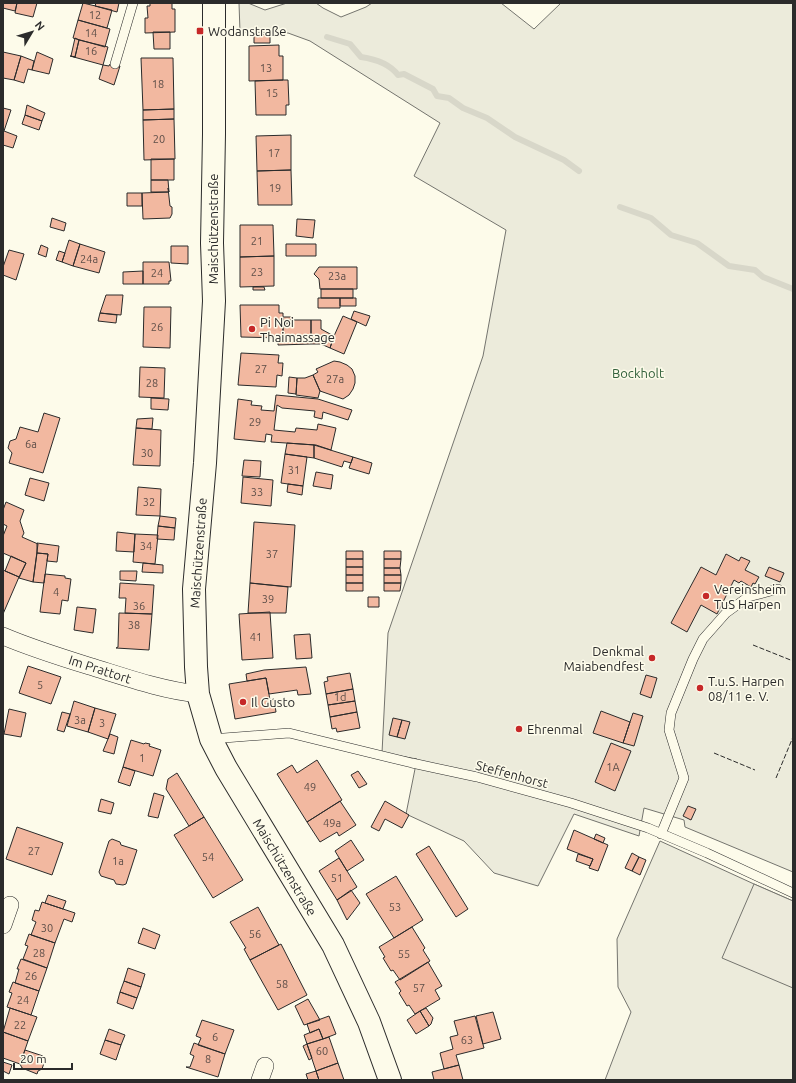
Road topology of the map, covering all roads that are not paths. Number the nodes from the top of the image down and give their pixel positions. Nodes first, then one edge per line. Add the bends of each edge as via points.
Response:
1 (133, 3) edge
2 (214, 3) edge
3 (115, 64) dead end
4 (778, 589) dead end
5 (3, 636) edge
6 (198, 694) junction
7 (211, 739) junction
8 (661, 834) junction
9 (793, 893) edge
10 (10, 905) dead end
11 (3, 925) edge
12 (390, 1080) edge

1 - 3 lane
2 - 6 street, Maischützenstraße via 214,301 205,463 194,589
4 - 8 lane via 748,597 726,613 703,640 693,659 671,713 669,730 684,778
5 - 6 street, Im Prattort via 152,686
6 - 7 street, Maischützenstraße
7 - 8 lane, Steffenhorst via 289,733 477,777 571,803
7 - 12 street, Maischützenstraße via 333,945 370,1022
8 - 9 lane, Steffenhorst
10 - 11 street

